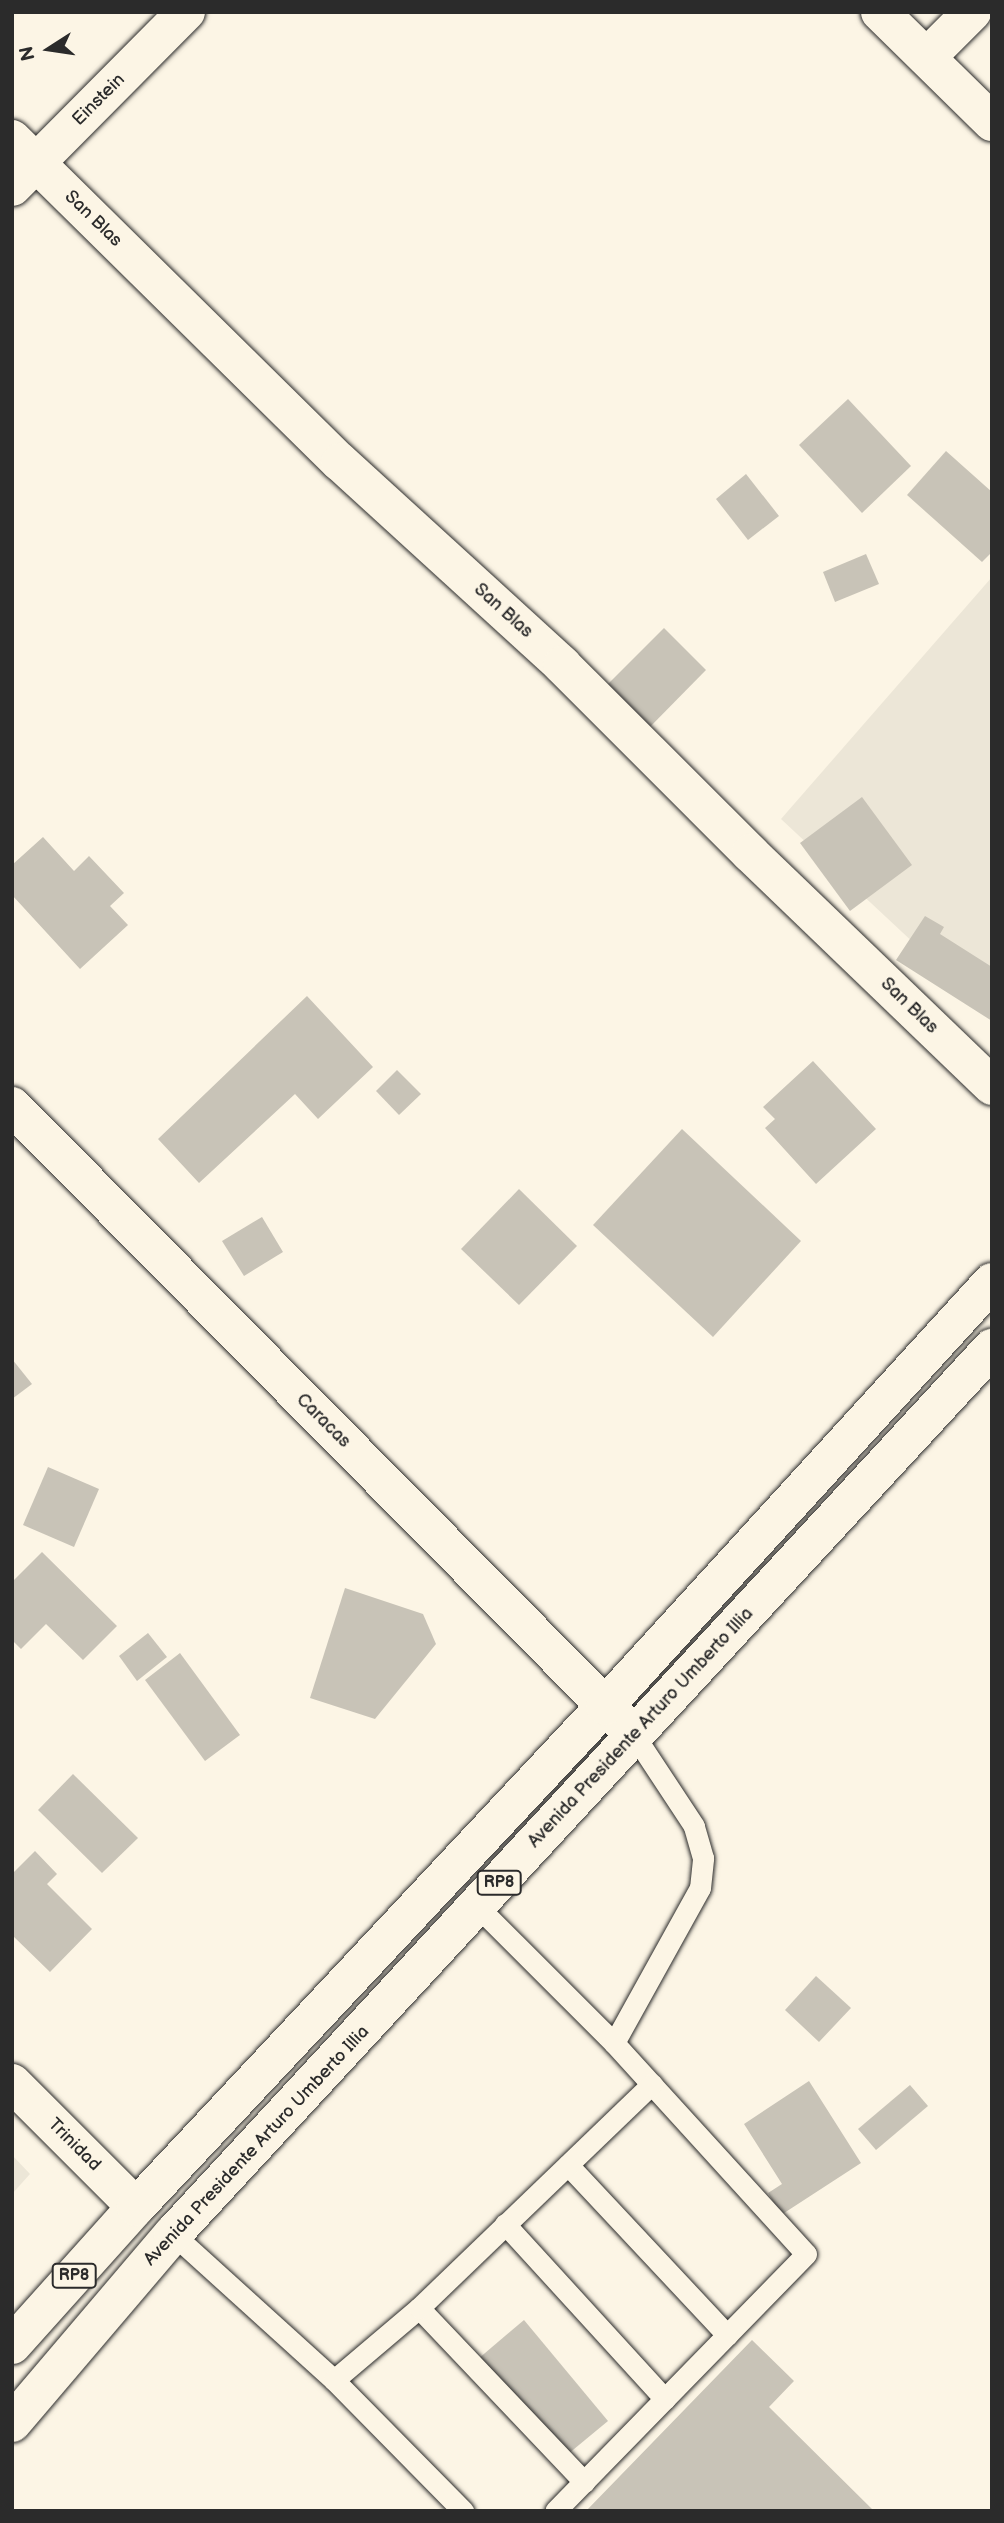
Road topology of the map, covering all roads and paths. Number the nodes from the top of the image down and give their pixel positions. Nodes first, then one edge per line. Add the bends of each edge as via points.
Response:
1 (186, 12) edge
2 (880, 12) edge
3 (972, 12) edge
4 (927, 57) junction
5 (992, 122) edge
6 (20, 163) edge
7 (992, 1086) edge
8 (12, 1106) edge
9 (992, 1282) edge
10 (992, 1348) edge
11 (605, 1706) junction
12 (634, 1735) junction
13 (478, 1907) junction
14 (614, 2043) junction
15 (12, 2083) edge
16 (652, 2084) junction
17 (568, 2165) junction
18 (136, 2207) junction
19 (505, 2224) junction
20 (173, 2234) junction
21 (419, 2308) junction
22 (727, 2336) junction
23 (12, 2345) edge
24 (334, 2380) junction
25 (665, 2399) junction
26 (12, 2423) edge
27 (584, 2482) junction
28 (463, 2511) edge
29 (555, 2511) edge

1 - 6 main road, Einstein
2 - 4 main road
3 - 4 main road
4 - 5 main road
6 - 7 main road, San Blas via 562,665
8 - 11 main road, Caracas
9 - 11 main road, RP8
10 - 12 main road, Avenida Presidente Arturo Umberto Illia / RP8
11 - 12 main road, Caracas
11 - 18 main road, RP8
12 - 13 main road, Avenida Presidente Arturo Umberto Illia / RP8
12 - 14 lane via 694,1826 703,1858 700,1888
13 - 14 lane
13 - 20 main road, Avenida Presidente Arturo Umberto Illia / RP8
14 - 16 lane
15 - 18 main road, Trinidad
16 - 17 lane
16 - 22 lane via 806,2254
17 - 19 lane
17 - 22 lane
18 - 23 main road, RP8
19 - 21 lane
19 - 25 lane
20 - 24 lane
20 - 26 main road, Avenida Presidente Arturo Umberto Illia / RP8
21 - 24 lane
21 - 27 lane
22 - 25 lane
24 - 28 lane
25 - 27 lane
27 - 29 lane

